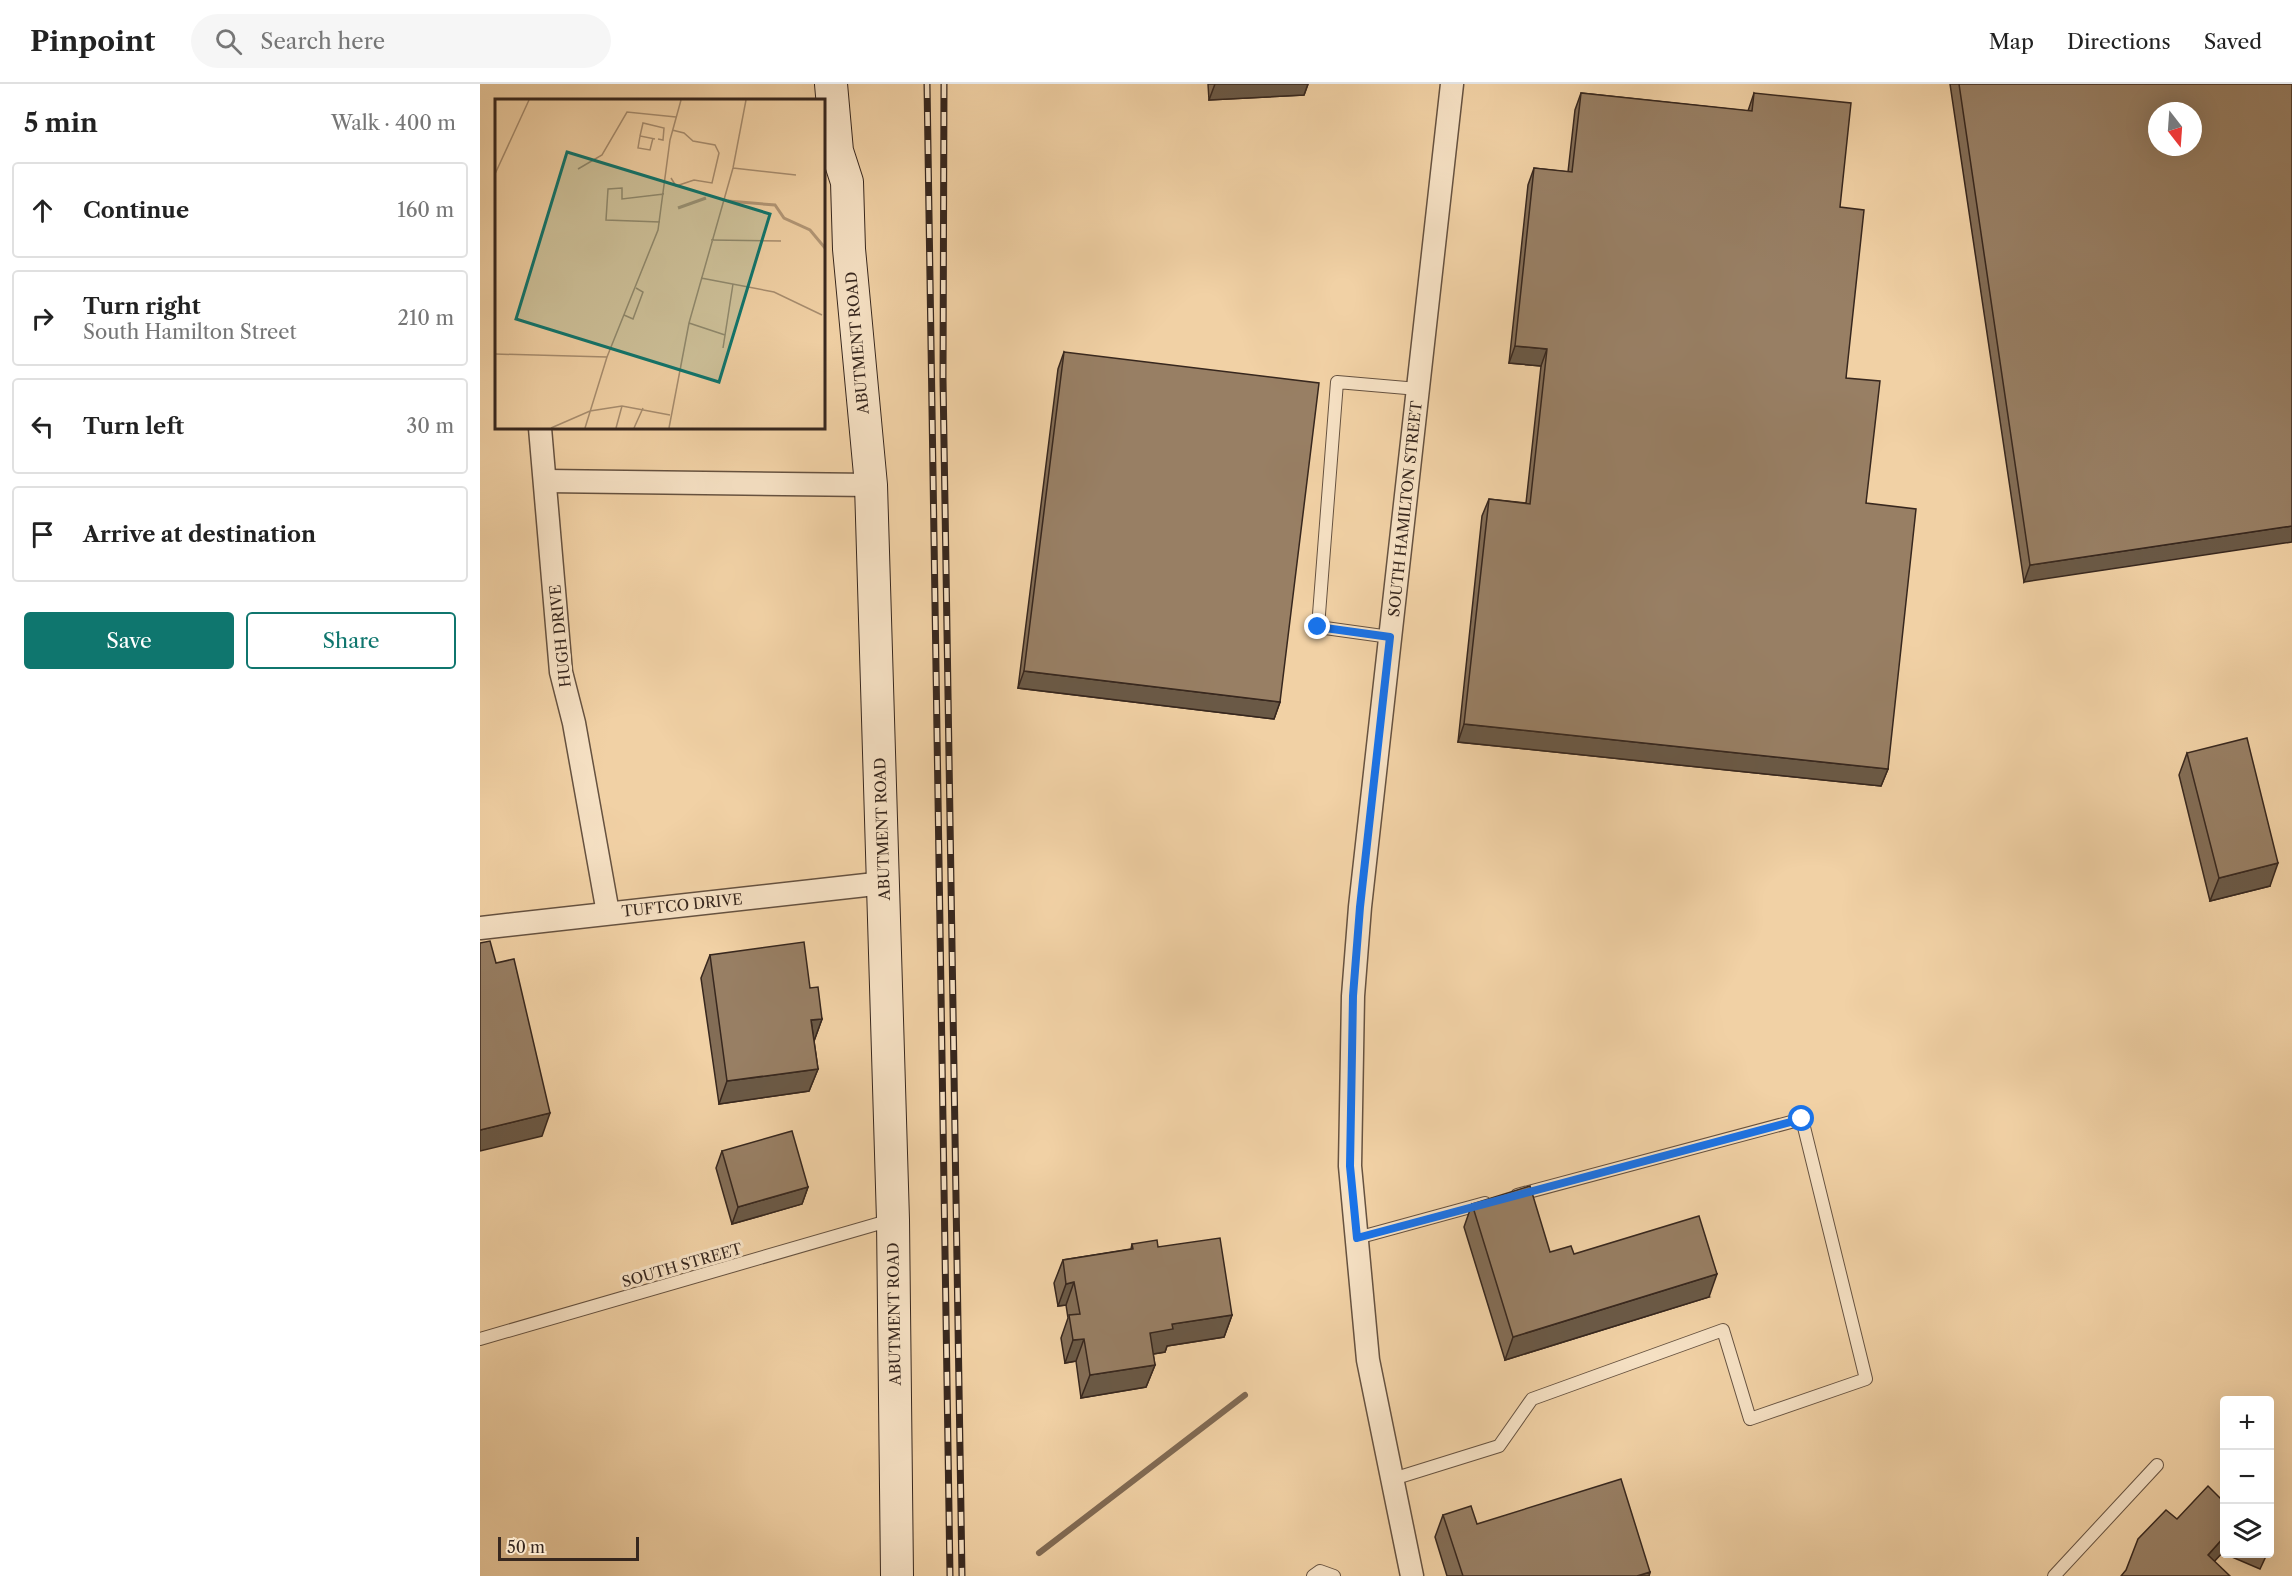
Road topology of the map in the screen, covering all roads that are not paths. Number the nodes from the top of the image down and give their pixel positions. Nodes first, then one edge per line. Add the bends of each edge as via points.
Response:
1 (831, 84) edge
2 (1452, 84) edge
3 (1418, 389) junction
4 (540, 429) edge
5 (546, 481) junction
6 (871, 485) junction
7 (1390, 637) junction
8 (884, 883) junction
9 (608, 913) junction
10 (480, 928) edge
11 (893, 1220) junction
12 (1357, 1238) junction
13 (480, 1339) edge
14 (2157, 1465) dead end
15 (1393, 1479) junction
16 (897, 1576) edge
17 (1313, 1576) edge
18 (1335, 1576) edge
19 (1412, 1576) edge
20 (2054, 1576) edge

1 - 6 main road, ABUTMENT ROAD via 837,151 847,182 849,249
2 - 3 street, SOUTH HAMILTON STREET
3 - 7 street, SOUTH HAMILTON STREET
3 - 7 lane via 1337,382 1318,627
4 - 5 street, HUGH DRIVE
5 - 6 street
5 - 9 street, HUGH DRIVE via 561,672
6 - 8 main road, ABUTMENT ROAD
7 - 12 street, SOUTH HAMILTON STREET via 1353,996 1350,1166
8 - 9 street, TUFTCO DRIVE
8 - 11 main road, ABUTMENT ROAD
9 - 10 street, TUFTCO DRIVE
11 - 13 lane, SOUTH STREET
11 - 16 main road, ABUTMENT ROAD
12 - 15 street, SOUTH HAMILTON STREET via 1368,1360
12 - 15 lane via 1802,1119 1866,1379 1750,1419 1723,1330 1532,1399 1499,1446
14 - 20 lane
15 - 19 street, SOUTH HAMILTON STREET
17 - 18 lane via 1320,1571

